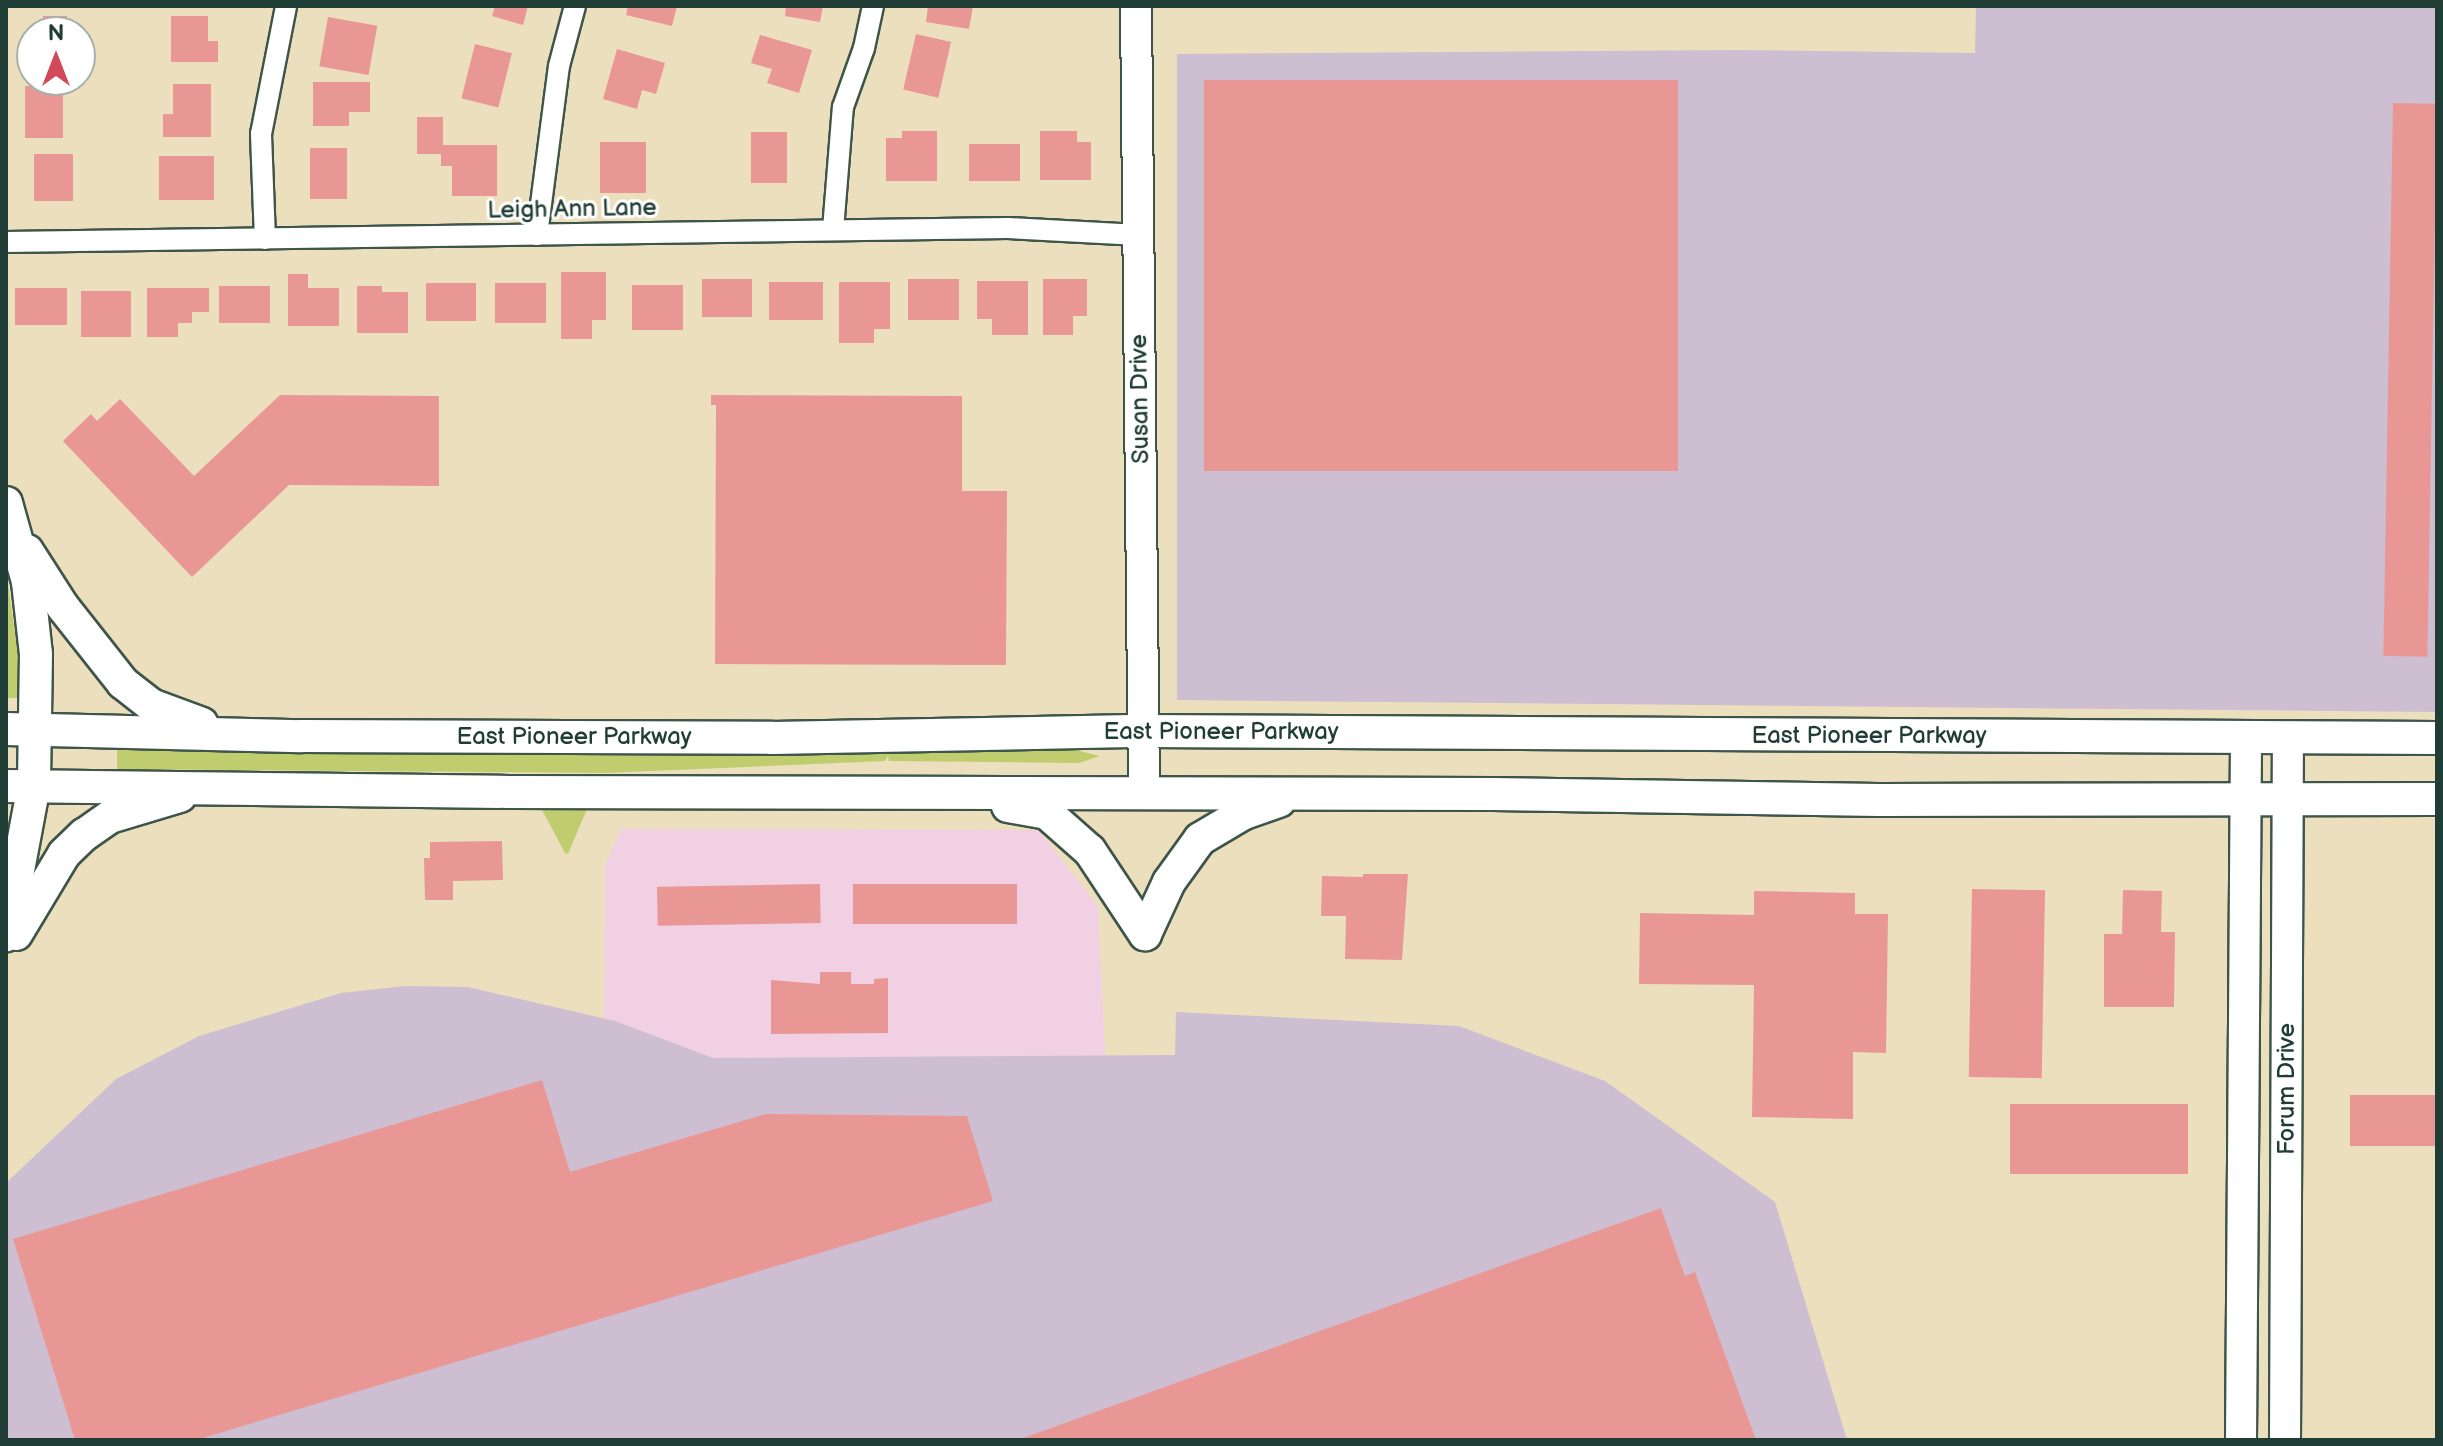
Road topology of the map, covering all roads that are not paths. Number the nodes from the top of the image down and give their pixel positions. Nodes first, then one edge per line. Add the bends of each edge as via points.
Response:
1 (286, 6) edge
2 (575, 6) edge
3 (873, 6) edge
4 (1136, 6) edge
5 (833, 230) junction
6 (537, 235) junction
7 (1139, 235) junction
8 (265, 239) junction
9 (6, 242) edge
10 (6, 503) edge
11 (18, 540) junction
12 (21, 730) edge
13 (1144, 731) junction
14 (223, 733) junction
15 (2246, 738) junction
16 (2288, 738) junction
17 (2437, 738) edge
18 (20, 785) edge
19 (205, 788) junction
20 (931, 791) junction
21 (1144, 793) junction
22 (1298, 794) junction
23 (2246, 799) junction
24 (2288, 799) junction
25 (2437, 799) edge
26 (6, 935) edge
27 (6, 951) edge
28 (2241, 1196) junction
29 (2286, 1196) junction
30 (2241, 1440) edge
31 (2285, 1440) edge

1 - 8 street via 261,134
2 - 6 street via 559,66
3 - 5 street via 843,107
4 - 7 street, Susan Drive
5 - 6 street, Leigh Ann Lane
5 - 7 street, Leigh Ann Lane via 1008,228
6 - 8 street, Leigh Ann Lane
7 - 13 street, Susan Drive
8 - 9 street, Leigh Ann Lane
10 - 11 main road
11 - 12 main road via 36,654
11 - 14 main road via 123,683 151,705
12 - 14 main road, East Pioneer Parkway
12 - 18 main road
13 - 14 main road, East Pioneer Parkway via 772,738
13 - 15 main road, East Pioneer Parkway
13 - 21 street, Susan Drive
15 - 16 main road, East Pioneer Parkway
15 - 23 street, Forum Drive
16 - 17 main road, East Pioneer Parkway
16 - 24 street, Forum Drive
18 - 19 main road
18 - 26 main road
19 - 20 main road
19 - 27 main road via 110,817 84,835 64,854
20 - 21 main road
20 - 22 main road via 1047,813 1090,851 1145,934 1169,882 1200,839 1244,813
21 - 22 main road
22 - 23 main road
23 - 24 main road
23 - 28 street, Forum Drive
24 - 25 main road
24 - 29 street, Forum Drive
28 - 29 street
28 - 30 street, Forum Drive
29 - 31 street, Forum Drive

